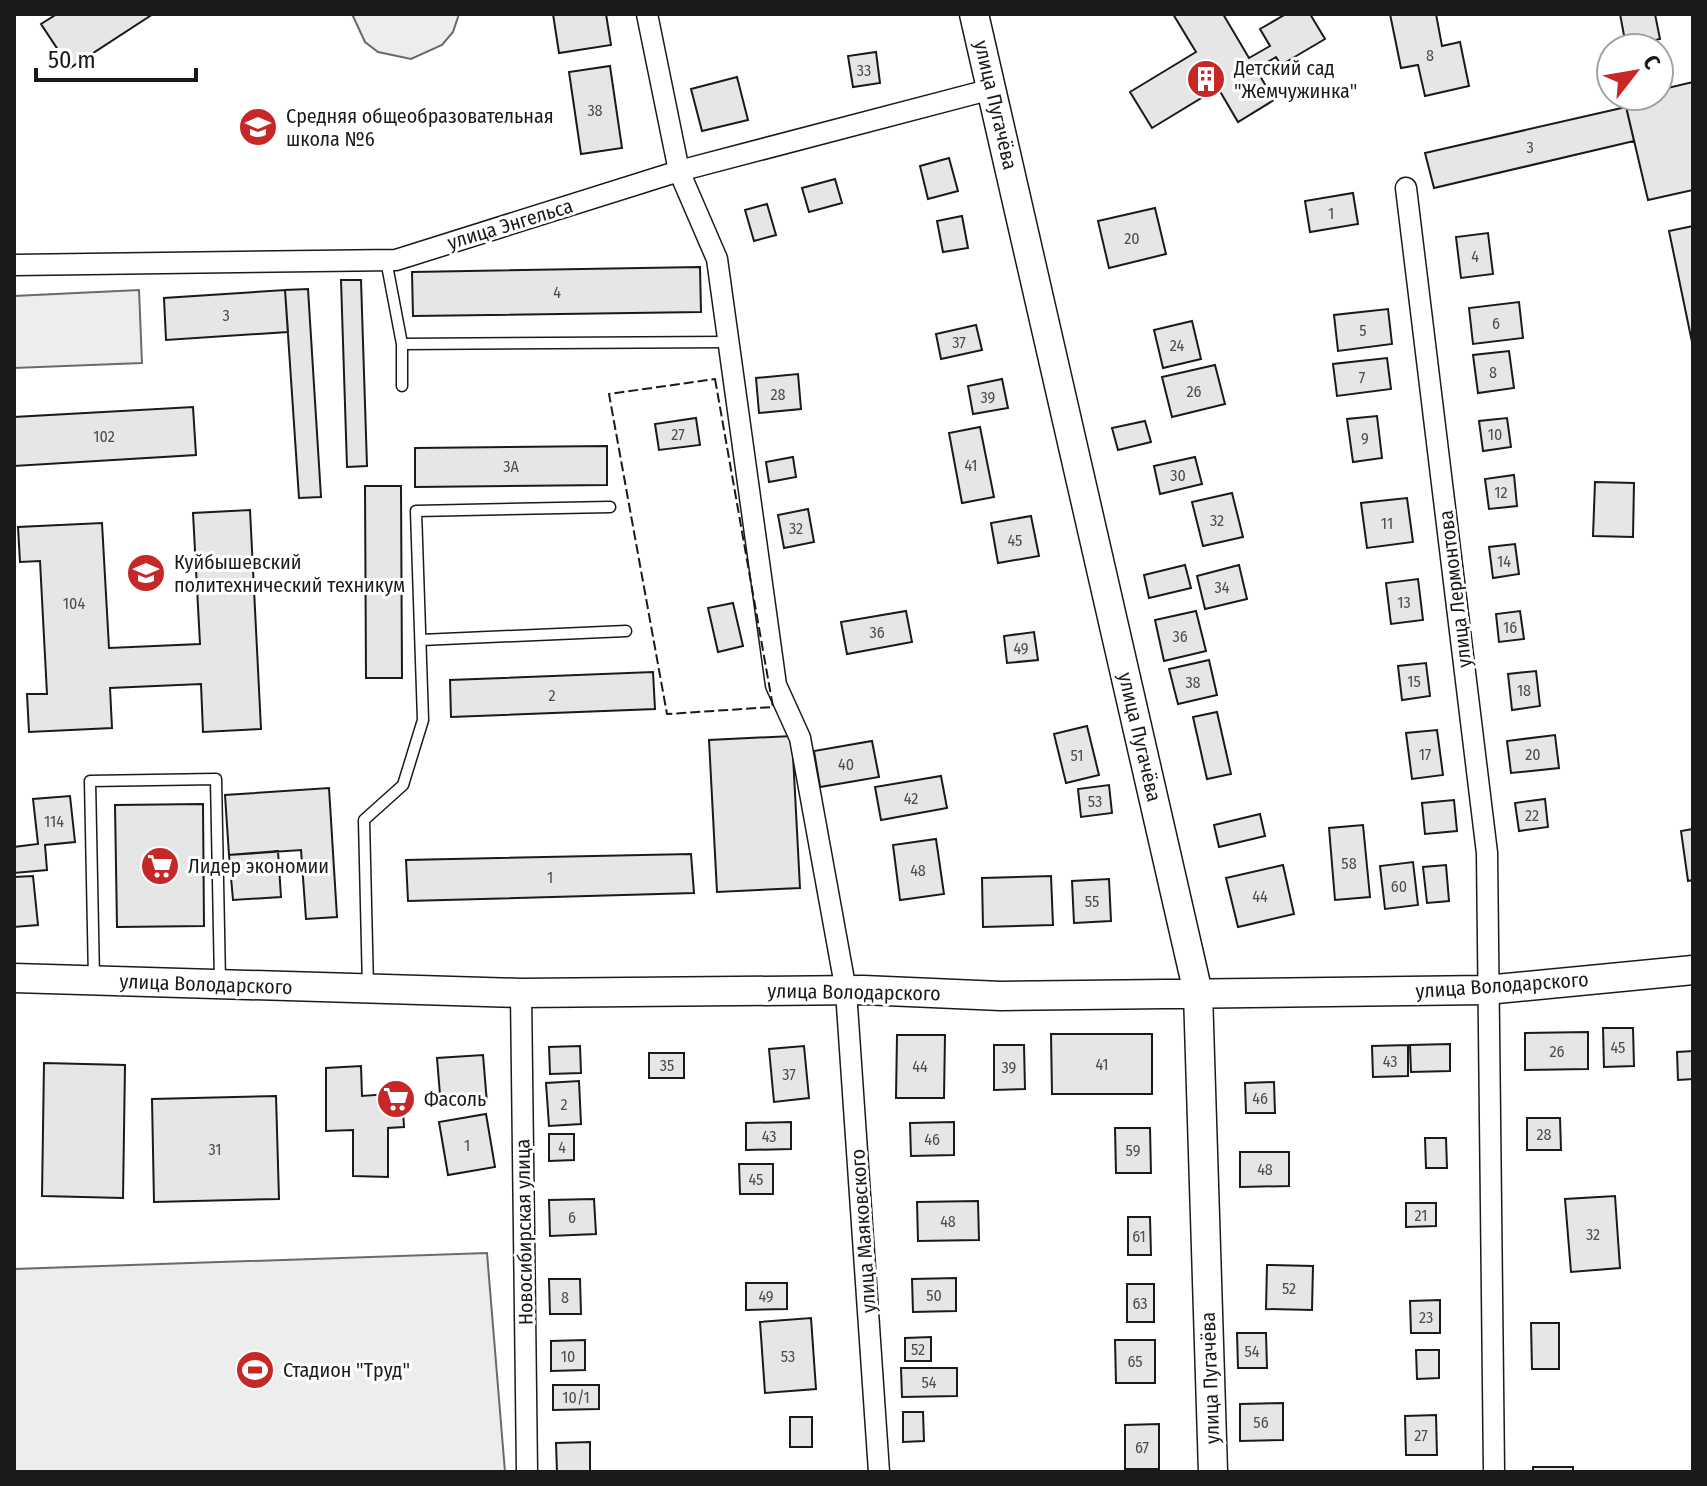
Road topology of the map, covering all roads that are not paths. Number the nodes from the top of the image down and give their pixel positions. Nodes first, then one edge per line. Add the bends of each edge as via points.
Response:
1 (647, 14) edge
2 (974, 14) edge
3 (992, 89) junction
4 (679, 171) junction
5 (1406, 188) dead end
6 (386, 260) junction
7 (14, 265) edge
8 (729, 342) junction
9 (402, 344) junction
10 (402, 386) dead end
11 (610, 507) dead end
12 (626, 631) dead end
13 (421, 640) junction
14 (1693, 970) edge
15 (14, 978) edge
16 (94, 981) junction
17 (220, 984) junction
18 (369, 990) junction
19 (1486, 990) junction
20 (846, 991) junction
21 (521, 993) junction
22 (1198, 993) junction
23 (527, 1472) edge
24 (879, 1472) edge
25 (1213, 1472) edge
26 (1494, 1472) edge

1 - 4 street, улица Маяковского
2 - 3 main road, улица Пугачёва
3 - 4 street, улица Энгельса
3 - 22 main road, улица Пугачёва
4 - 6 street, улица Энгельса
4 - 8 street, улица Маяковского via 717,259
5 - 19 street, улица Лермонтова via 1487,853
6 - 7 street, улица Энгельса
6 - 9 lane
8 - 9 lane
8 - 20 street, улица Маяковского via 776,685 800,738
9 - 10 lane
11 - 13 lane via 416,511
12 - 13 lane
13 - 18 lane via 423,720 403,785 364,820
14 - 19 main road, улица Володарского
15 - 16 main road, улица Володарского
16 - 17 main road, улица Володарского
16 - 17 lane via 90,781 216,779
17 - 18 main road, улица Володарского
18 - 21 main road, улица Володарского
19 - 22 main road, улица Володарского
19 - 26 street, улица Лермонтова
20 - 21 main road, улица Володарского
20 - 22 main road, улица Володарского via 1001,996
20 - 24 street, улица Маяковского
21 - 23 street, Новосибирская улица
22 - 25 main road, улица Пугачёва

